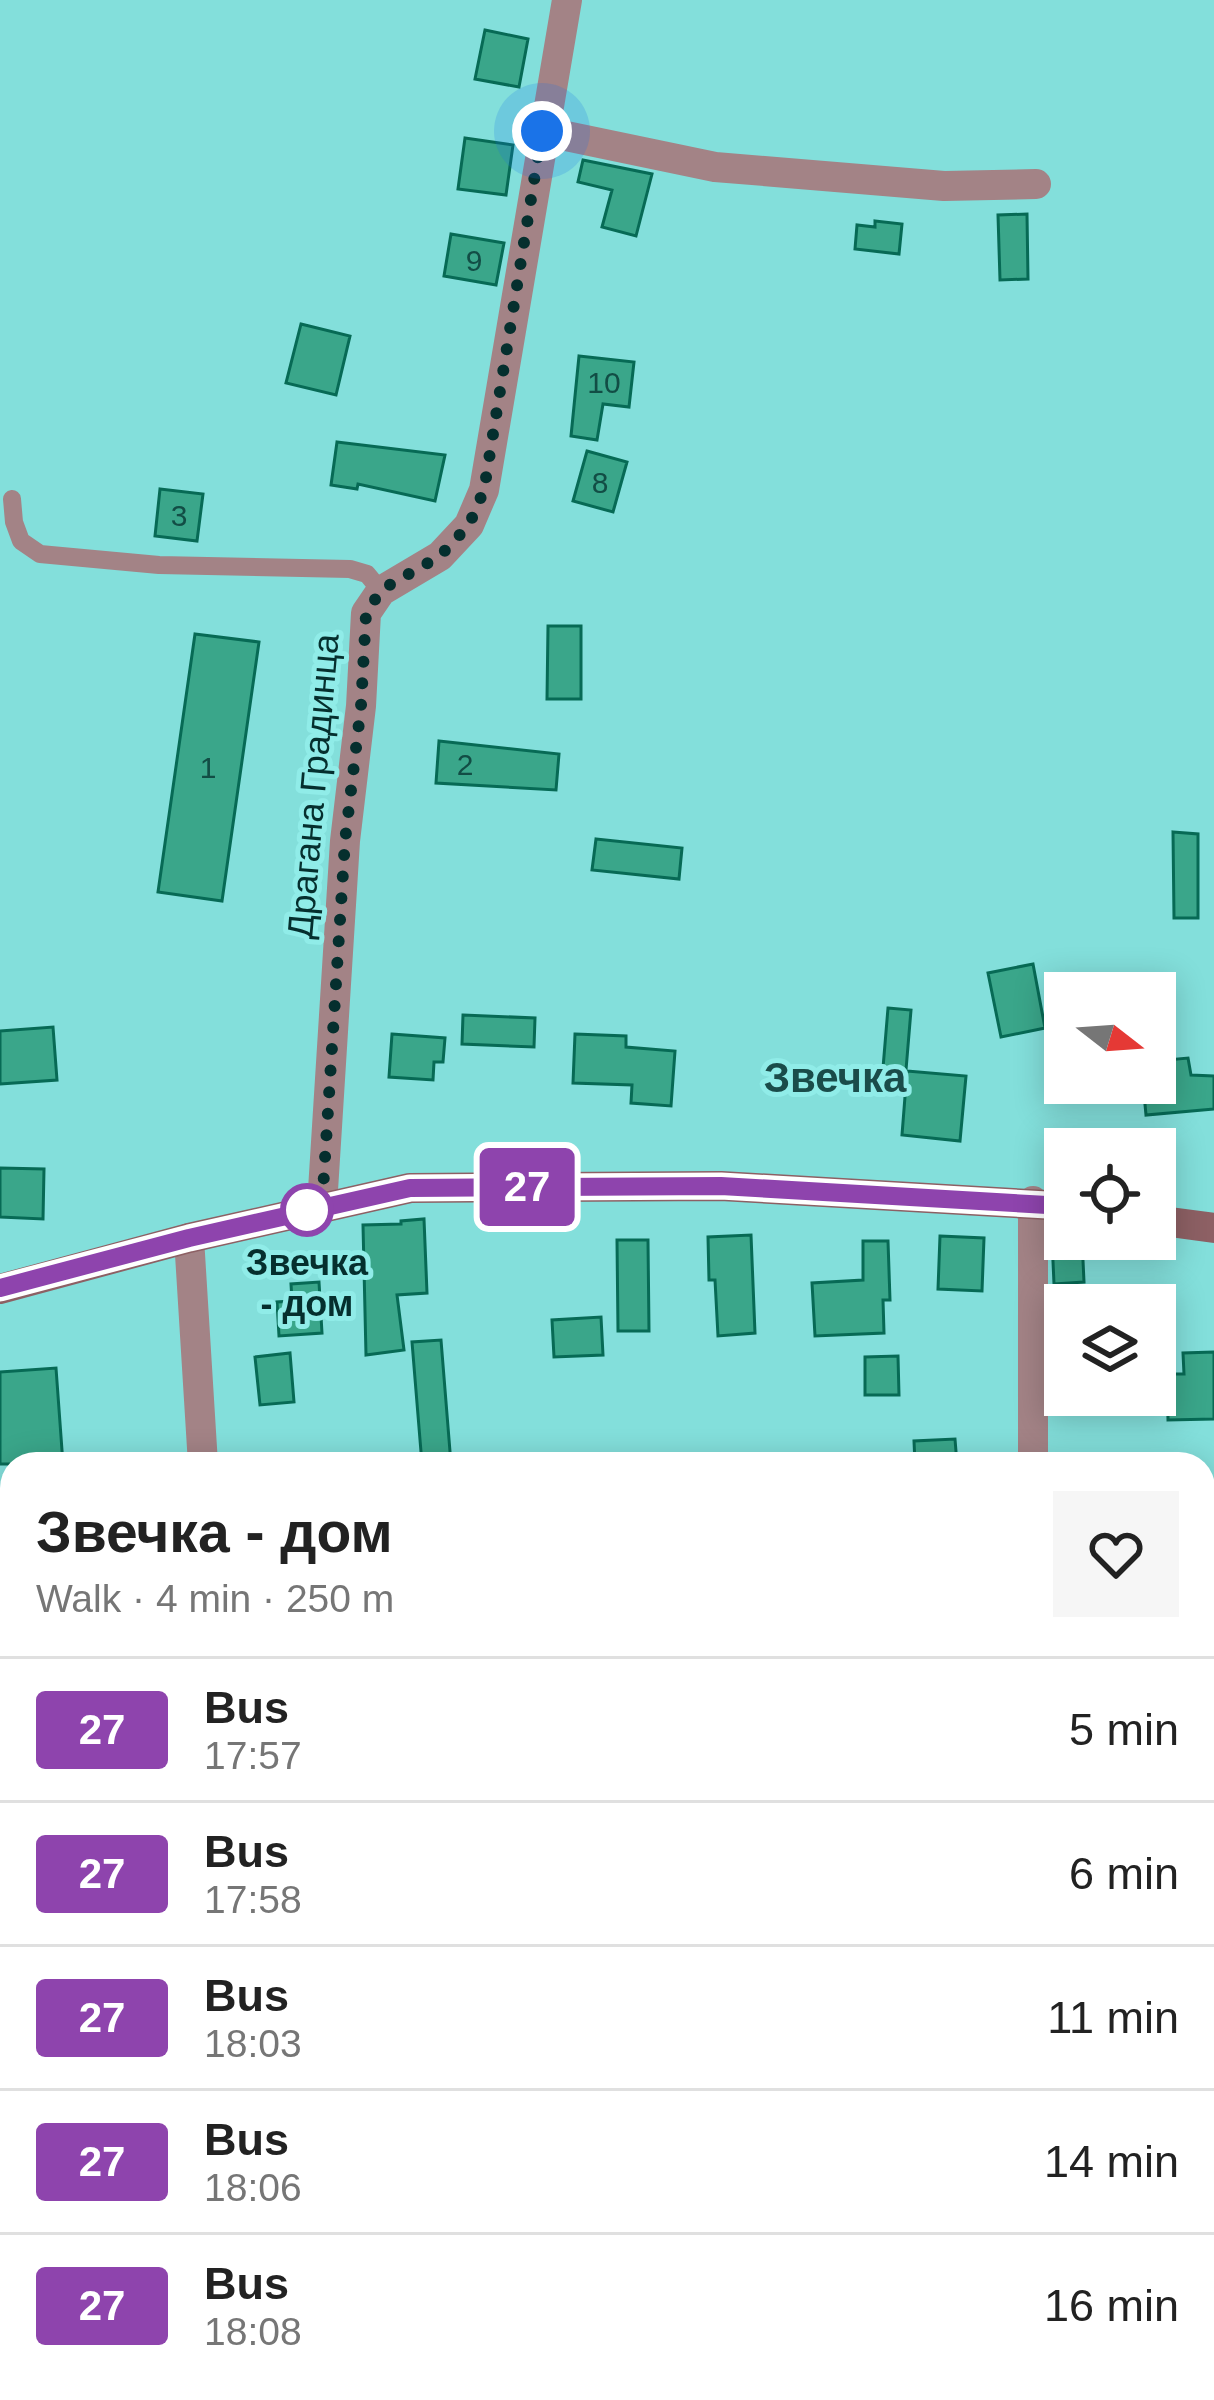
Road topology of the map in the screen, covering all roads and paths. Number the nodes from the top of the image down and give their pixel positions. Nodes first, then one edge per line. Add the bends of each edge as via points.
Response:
1 (567, 0) edge
2 (542, 131) junction
3 (1036, 184) dead end
4 (12, 499) dead end
5 (381, 590) junction
6 (1033, 1202) junction
7 (1044, 1203) edge
8 (322, 1206) junction
9 (1176, 1223) edge
10 (1214, 1228) edge
11 (189, 1238) junction
12 (0, 1288) edge
13 (202, 1452) edge
14 (1033, 1452) edge

1 - 2 street
2 - 3 street via 715,166 944,186
2 - 5 street via 484,490 469,525 440,556
4 - 5 lane via 21,541 40,554 350,569
5 - 8 street, Драгана Градинца via 366,614
6 - 7 street
6 - 8 street via 721,1186 410,1188
6 - 14 street
8 - 11 street
9 - 10 street
11 - 12 street
11 - 13 street

